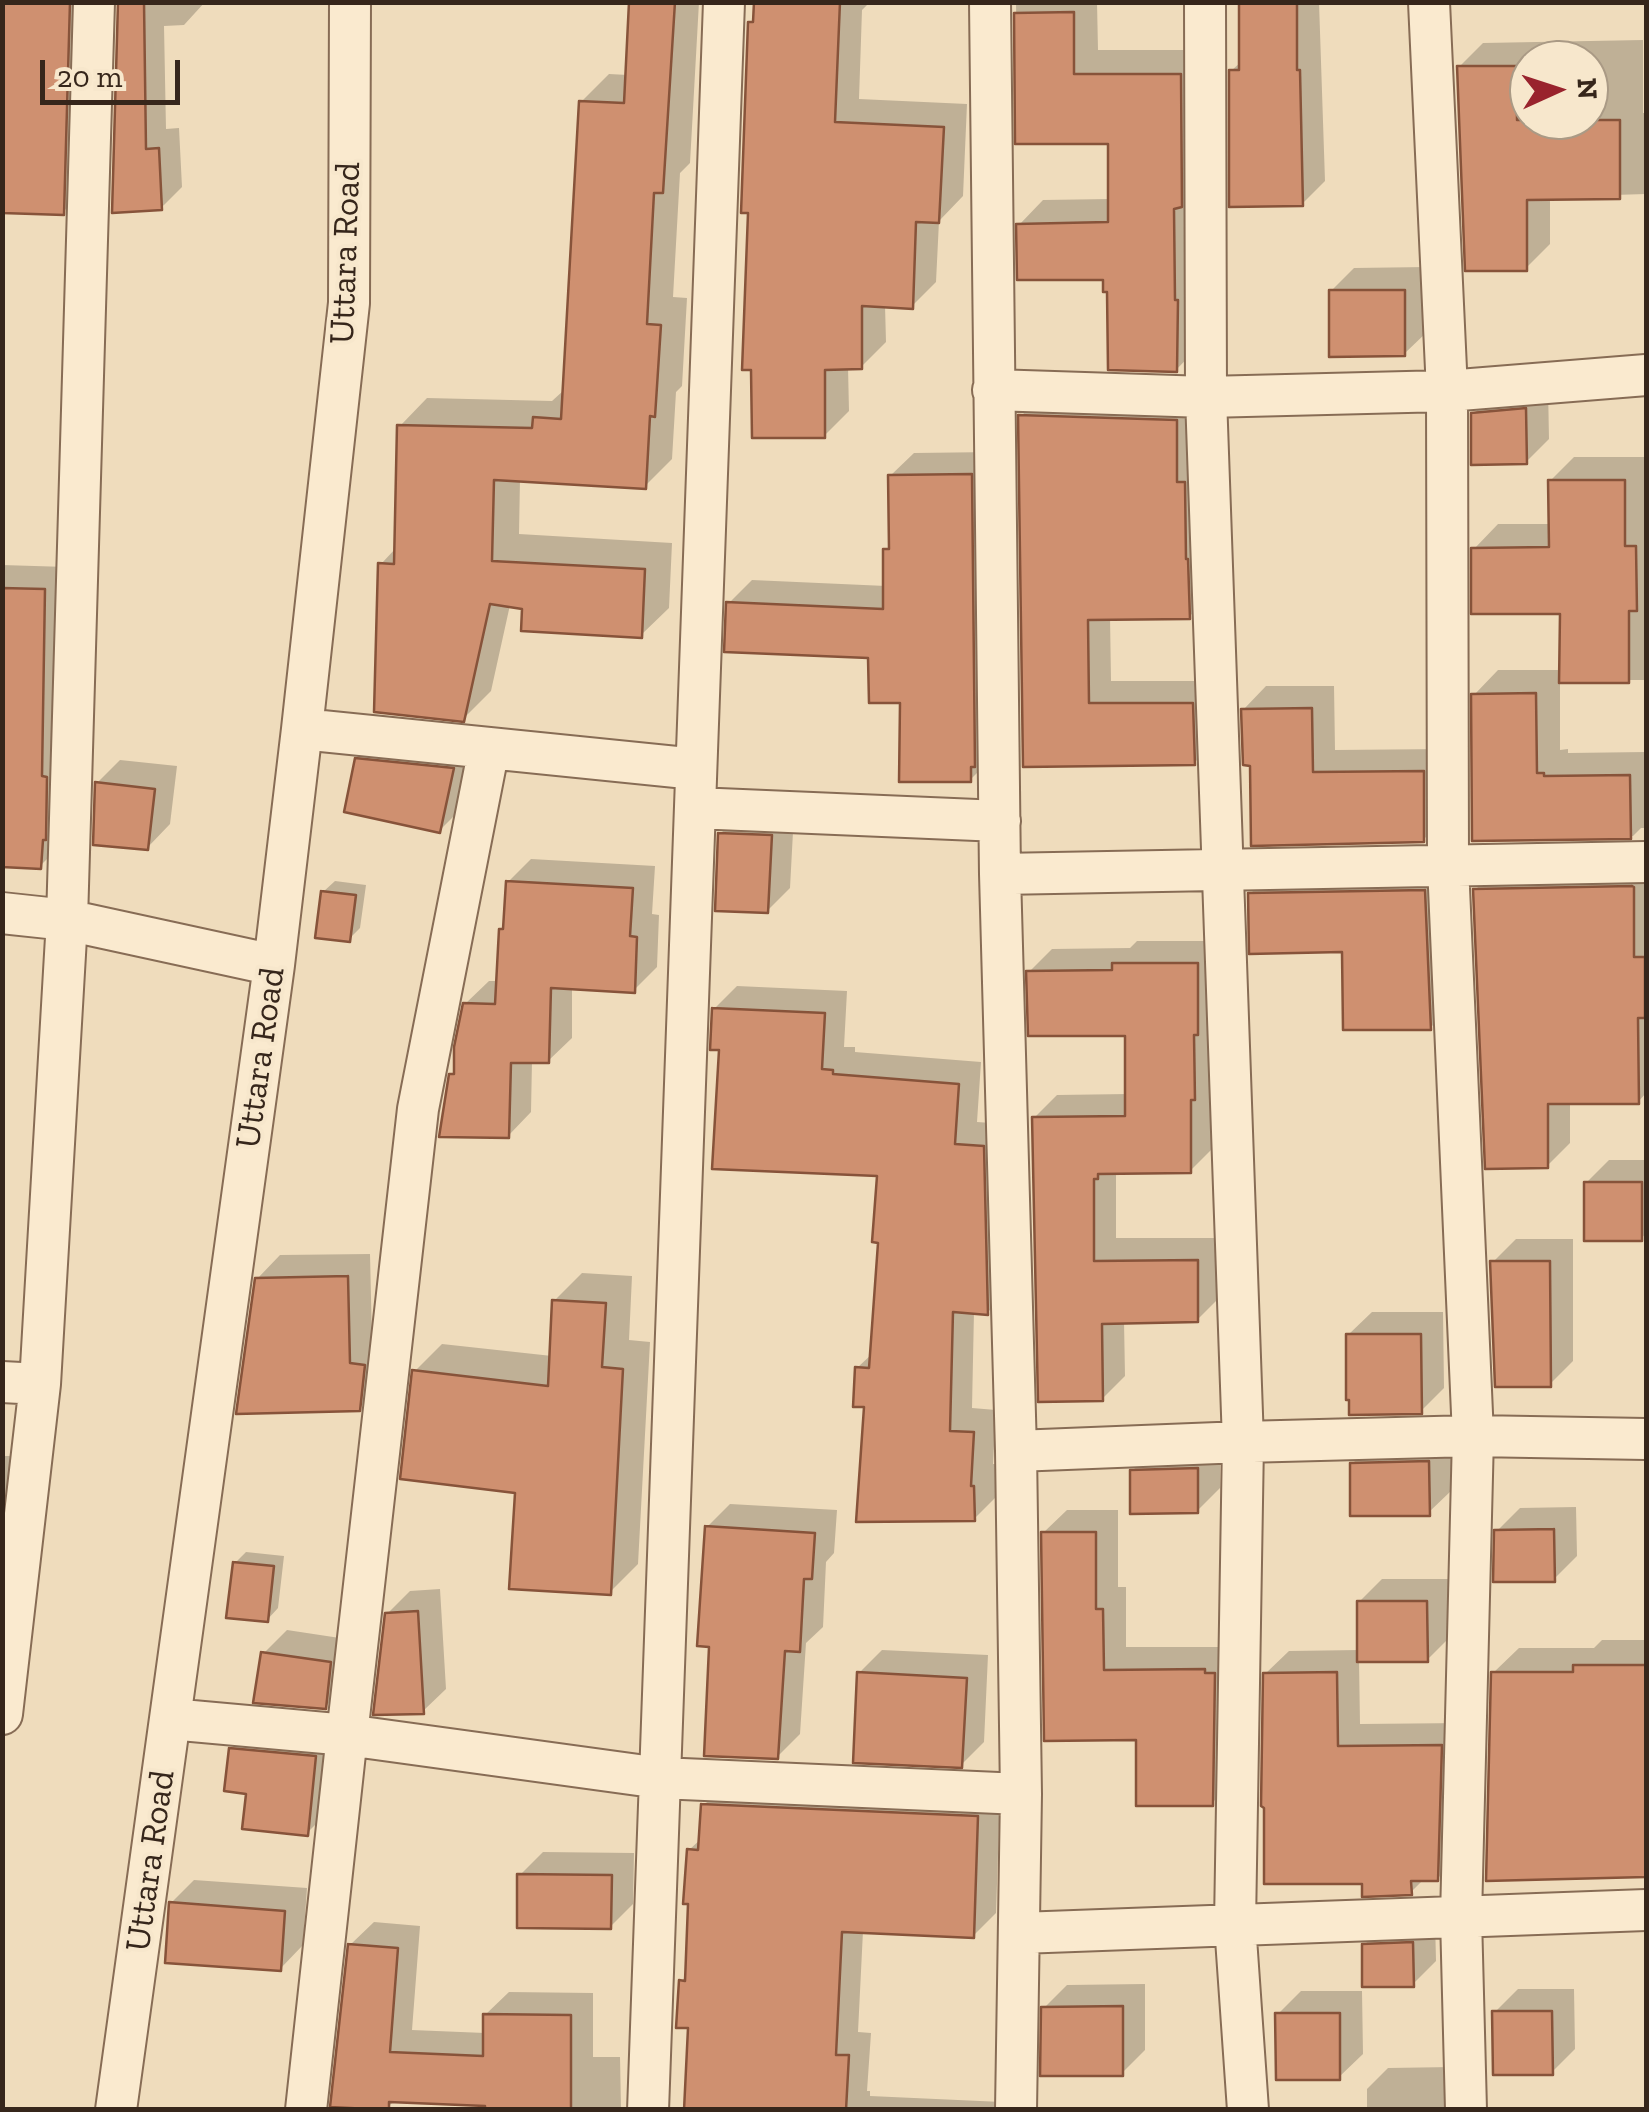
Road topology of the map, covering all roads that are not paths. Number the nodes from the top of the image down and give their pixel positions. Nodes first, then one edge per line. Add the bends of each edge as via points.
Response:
1 (94, 2) edge
2 (350, 2) edge
3 (724, 2) edge
4 (990, 2) edge
5 (1204, 2) edge
6 (1429, 2) edge
7 (1646, 374) edge
8 (994, 390) junction
9 (1447, 391) junction
10 (1206, 397) junction
11 (302, 729) junction
12 (489, 748) junction
13 (696, 789) junction
14 (1000, 822) junction
15 (1646, 862) edge
16 (1448, 866) junction
17 (1223, 869) junction
18 (1000, 874) junction
19 (2, 912) edge
20 (66, 920) junction
21 (274, 965) junction
22 (21, 1383) edge
23 (1473, 1436) junction
24 (1646, 1439) edge
25 (1243, 1442) junction
26 (1016, 1451) junction
27 (3, 1710) edge
28 (170, 1720) junction
29 (346, 1735) junction
30 (660, 1778) junction
31 (1021, 1794) junction
32 (1646, 1910) edge
33 (1462, 1916) junction
34 (1235, 1924) junction
35 (1020, 1933) junction
36 (116, 2110) edge
37 (306, 2110) edge
38 (648, 2110) edge
39 (1016, 2110) edge
40 (1248, 2110) edge
41 (1466, 2110) edge

1 - 20 street
2 - 11 street, Uttara Road via 349,303
3 - 13 street
4 - 8 street
5 - 10 street
6 - 9 street
7 - 9 street
8 - 10 street
8 - 14 street
9 - 10 street
9 - 16 street
10 - 17 street
11 - 12 street
11 - 21 street, Uttara Road
12 - 13 street
12 - 29 street via 418,1109
13 - 14 street
13 - 30 street
14 - 18 street
15 - 16 street
16 - 17 street
16 - 23 street
17 - 18 street
17 - 25 street
18 - 26 street
19 - 20 street
20 - 21 street
20 - 22 street
21 - 28 street, Uttara Road
22 - 27 street
23 - 24 street
23 - 25 street
23 - 33 street
25 - 26 street
25 - 34 street
26 - 31 street
28 - 29 street
28 - 36 street, Uttara Road
29 - 30 street
29 - 37 street
30 - 31 street
30 - 38 street
31 - 35 street
32 - 33 street
33 - 34 street
33 - 41 street
34 - 35 street
34 - 40 street
35 - 39 street

